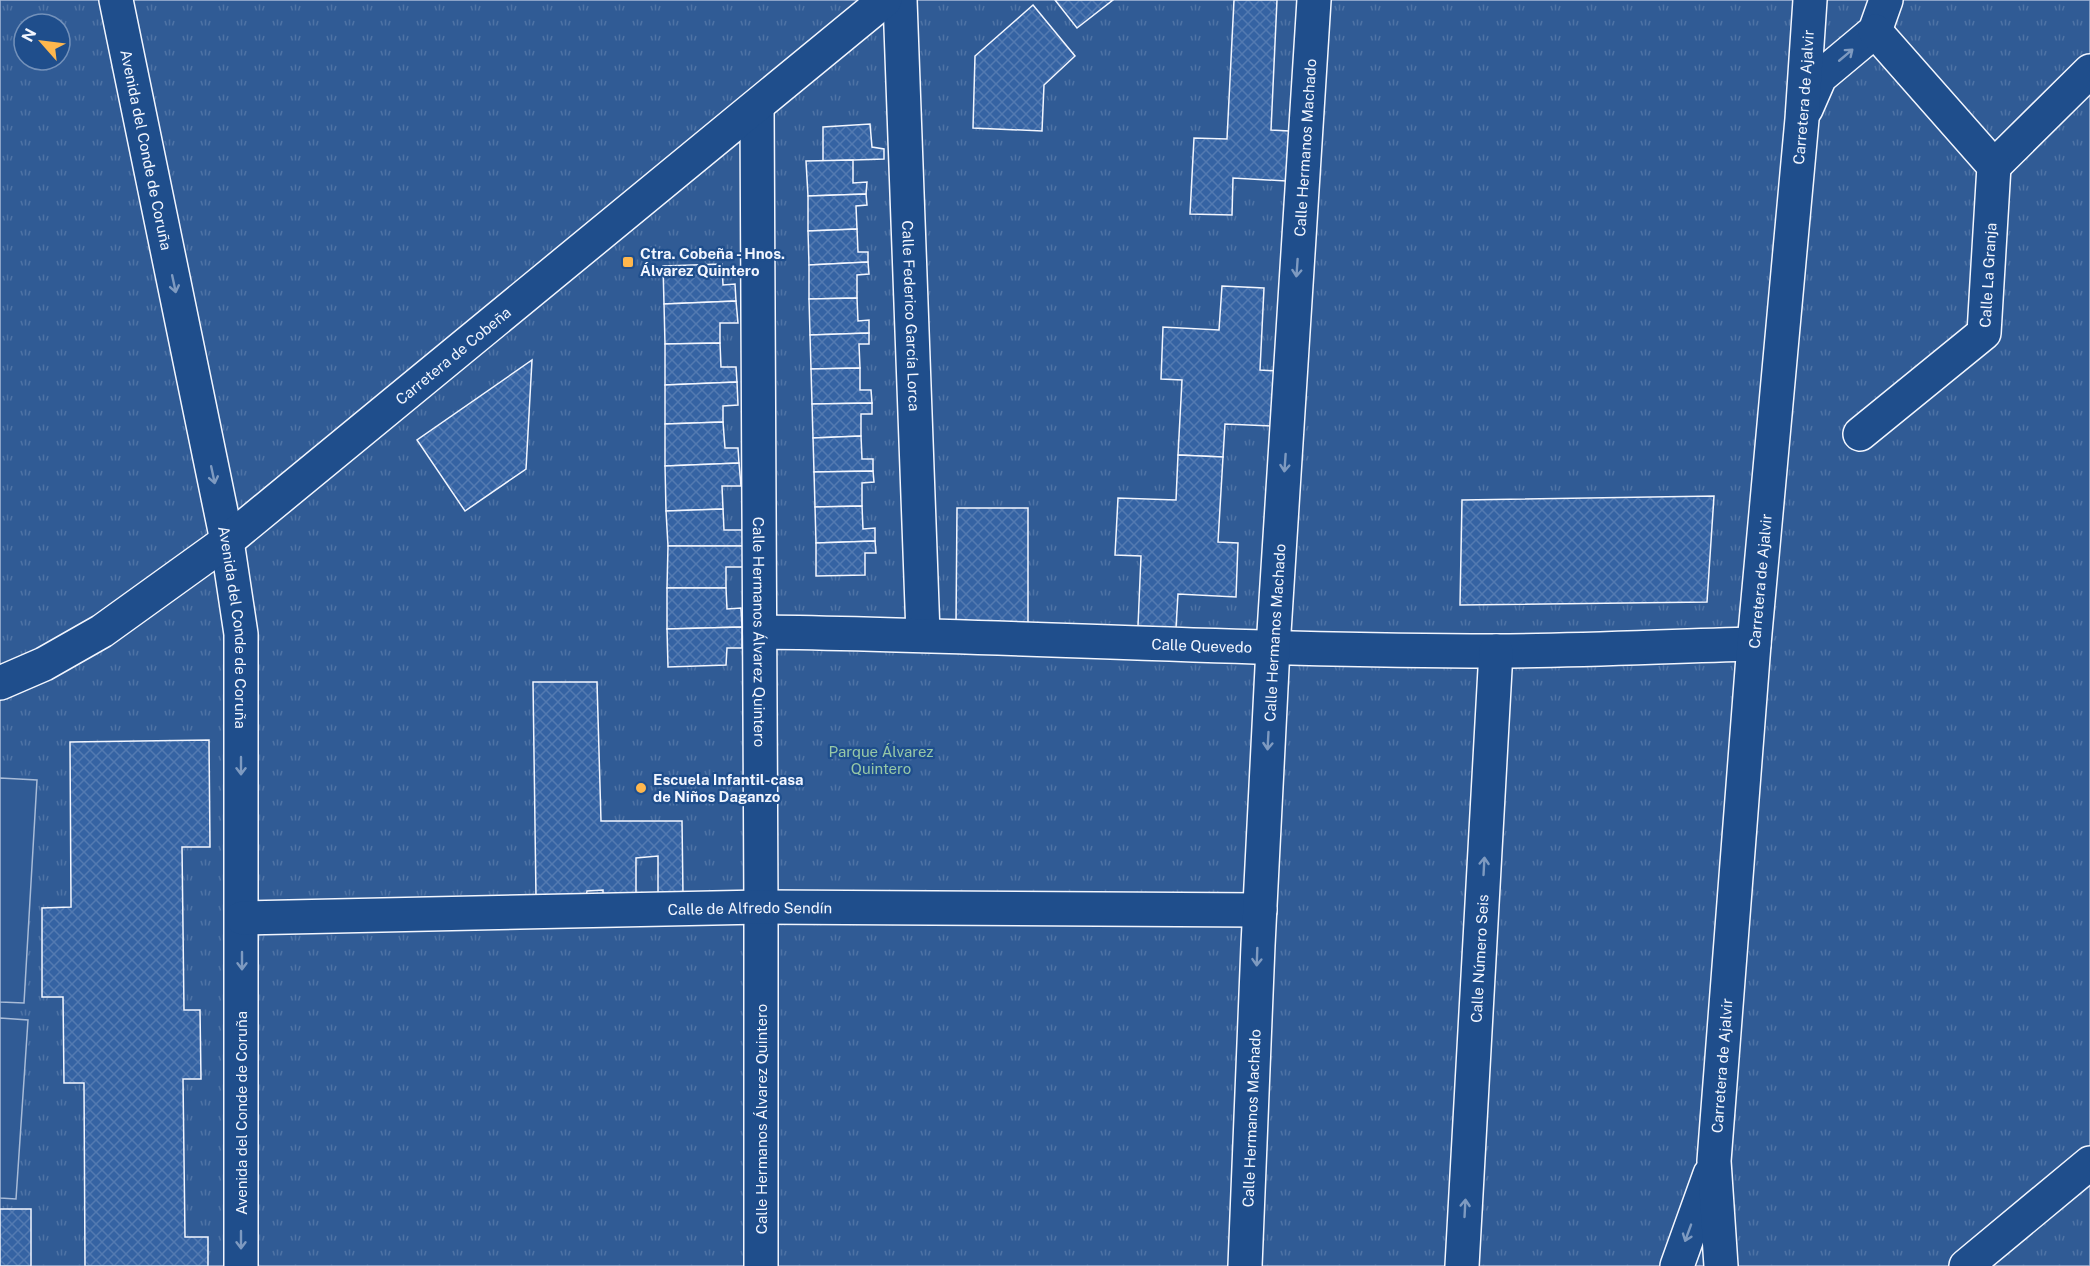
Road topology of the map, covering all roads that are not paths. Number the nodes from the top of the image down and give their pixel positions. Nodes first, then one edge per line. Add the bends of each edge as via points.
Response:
1 (116, 0) edge
2 (885, 0) edge
3 (900, 0) edge
4 (1314, 0) edge
5 (1810, 0) edge
6 (1886, 0) edge
7 (1875, 31) junction
8 (2090, 71) edge
9 (757, 107) junction
10 (1802, 119) junction
11 (1994, 166) junction
12 (1860, 434) dead end
13 (227, 541) junction
14 (760, 632) junction
15 (922, 634) junction
16 (1754, 644) junction
17 (1273, 648) junction
18 (1496, 651) junction
19 (0, 682) edge
20 (761, 907) junction
21 (1260, 910) junction
22 (242, 918) junction
23 (1714, 1161) junction
24 (2090, 1163) edge
25 (241, 1266) edge
26 (761, 1266) edge
27 (1245, 1266) edge
28 (1462, 1266) edge
29 (1677, 1266) edge
30 (1721, 1266) edge
31 (1966, 1266) edge

1 -> 13 street, Avenida del Conde de Coruña
2 - 9 street, Carretera de Cobeña
3 - 15 street, Calle Federico García Lorca
4 -> 17 street, Calle Hermanos Machado
5 - 10 street, Carretera de Ajalvir
6 - 7 street
10 -> 7 street via 1820,77
7 - 11 street
8 - 11 street
9 - 13 street, Carretera de Cobeña
9 - 14 street, Calle Hermanos Álvarez Quintero
10 - 16 street, Carretera de Ajalvir
11 - 12 street, Calle La Granja via 1984,333
13 - 19 street, Carretera de Cobeña via 102,631 44,664
13 -> 22 street, Avenida del Conde de Coruña via 241,634
14 - 15 street, Calle Quevedo
14 - 20 street, Calle Hermanos Álvarez Quintero
15 - 17 street, Calle Quevedo
16 - 18 street, Calle Quevedo
16 - 23 street, Carretera de Ajalvir
17 - 18 street, Calle Quevedo
17 -> 21 street, Calle Hermanos Machado
28 -> 18 street, Calle Número Seis
20 - 21 street, Calle de Alfredo Sendín
20 - 22 street, Calle de Alfredo Sendín
20 - 26 street, Calle Hermanos Álvarez Quintero
21 -> 27 street, Calle Hermanos Machado
22 -> 25 street, Avenida del Conde de Coruña
23 -> 29 street, Carretera de Ajalvir
23 - 30 street, Carretera de Ajalvir
24 - 31 street

